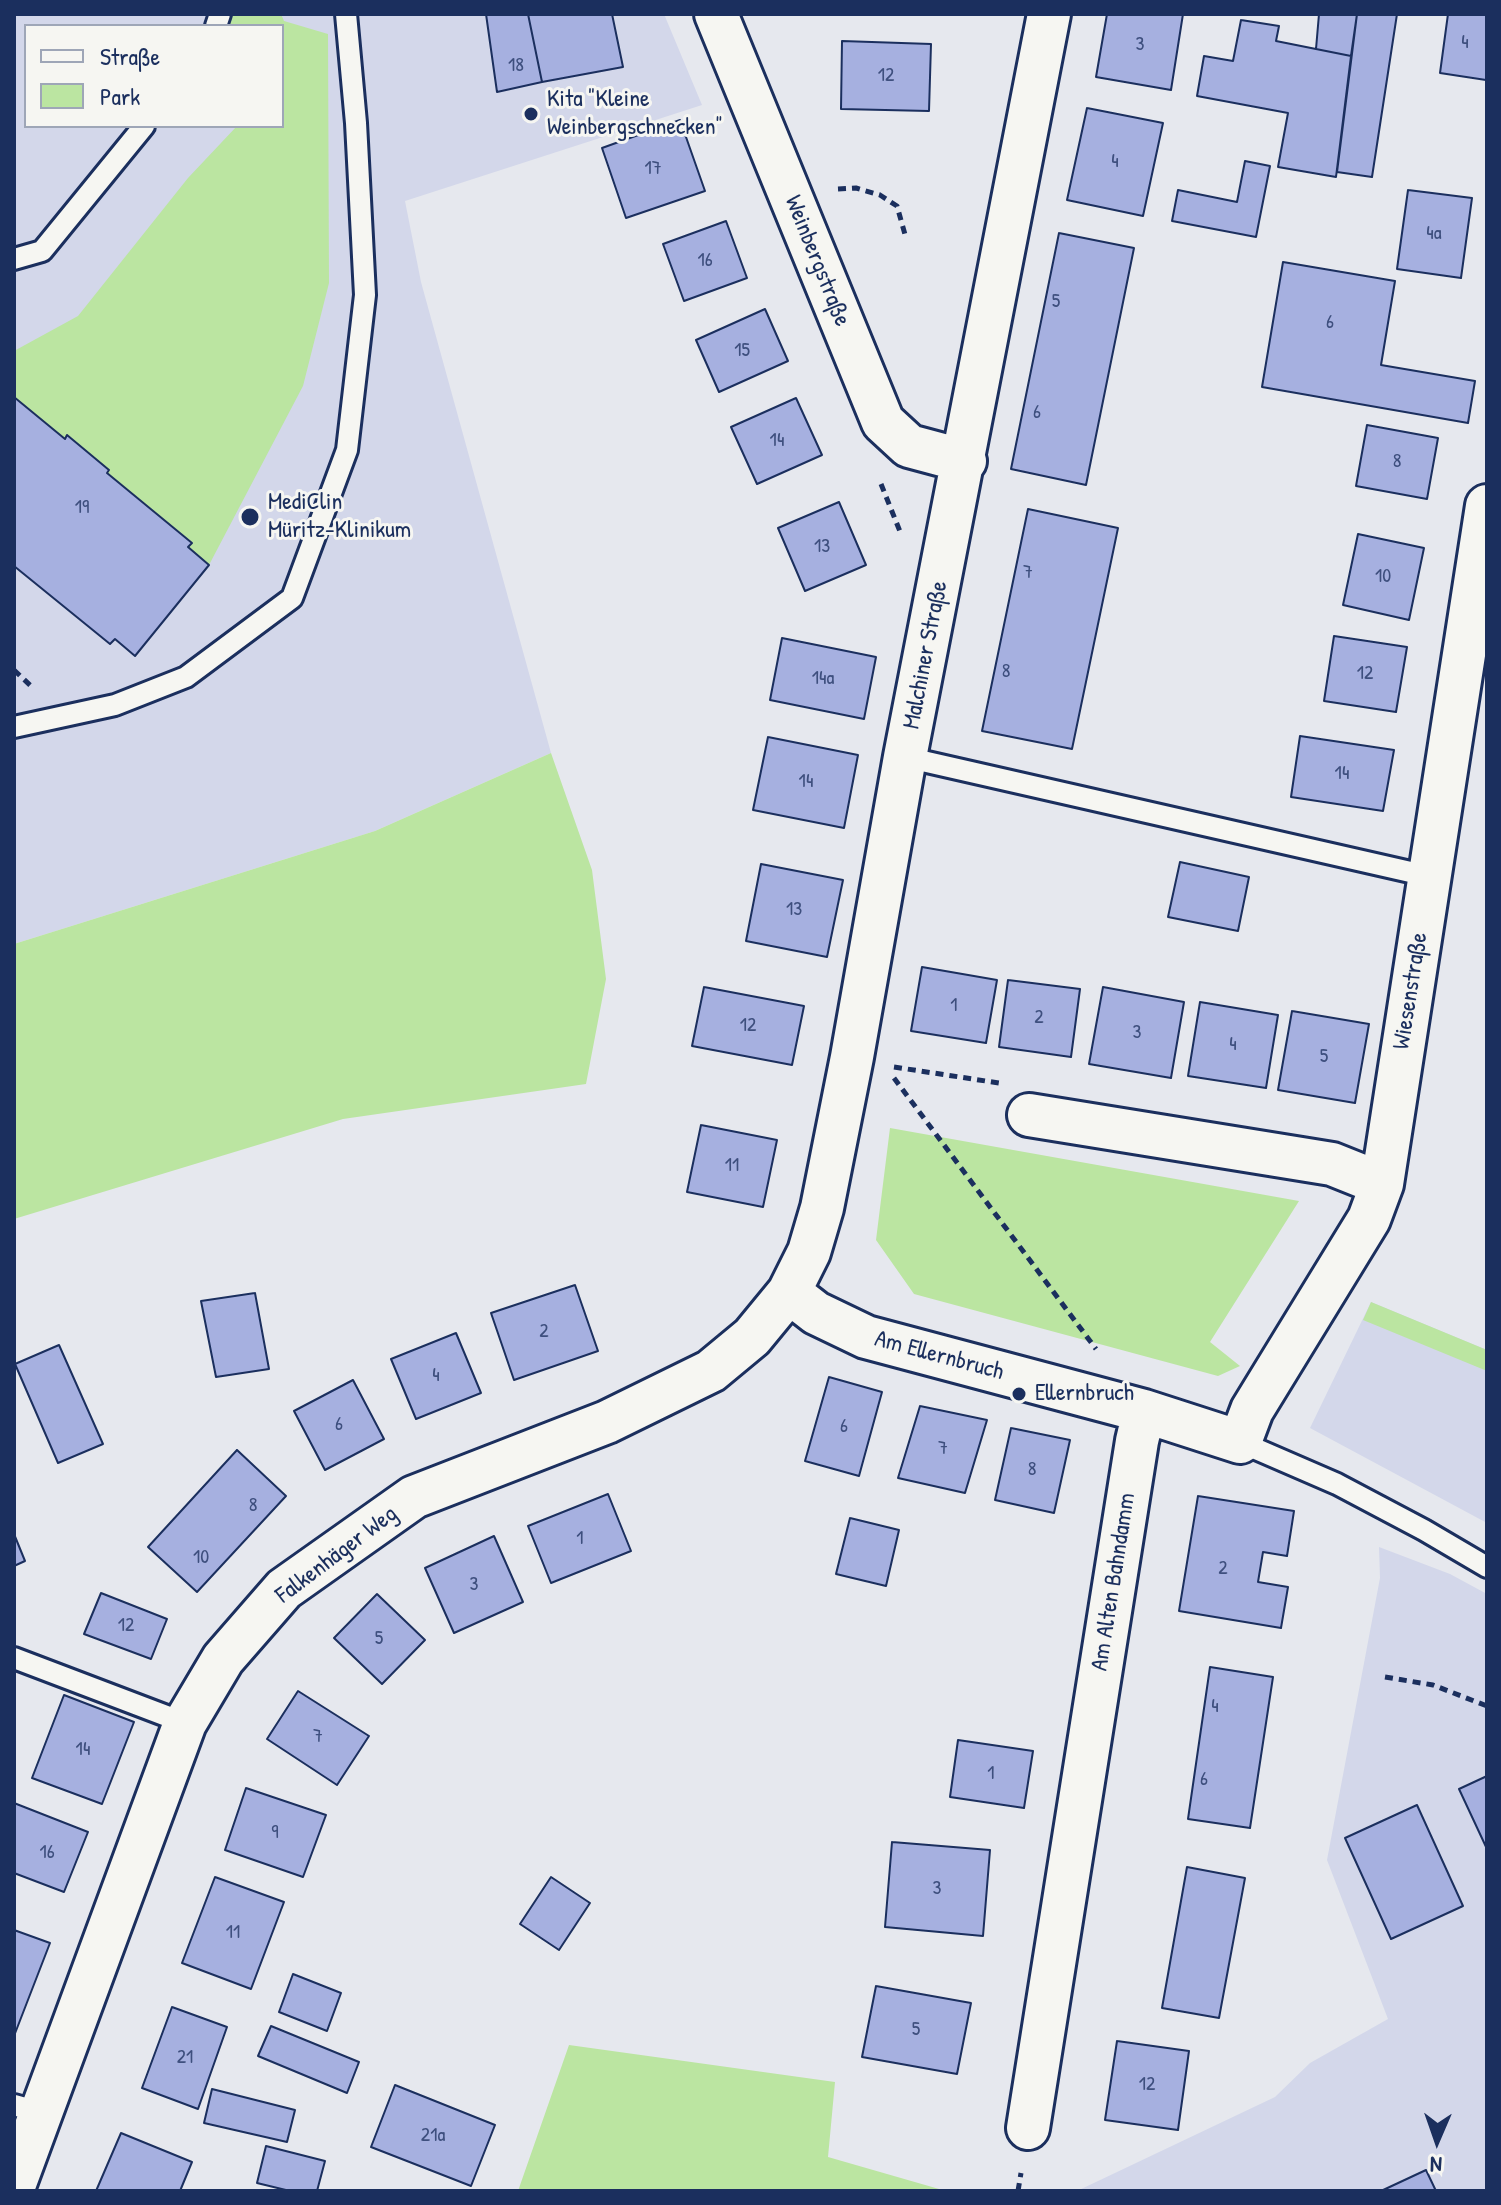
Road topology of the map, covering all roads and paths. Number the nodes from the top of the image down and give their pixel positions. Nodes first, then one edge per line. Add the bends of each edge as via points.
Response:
1 (346, 14) edge
2 (716, 14) edge
3 (1049, 14) edge
4 (142, 128) edge
5 (833, 176) dead end
6 (838, 189) junction
7 (844, 204) dead end
8 (906, 238) dead end
9 (14, 259) edge
10 (965, 461) junction
11 (880, 481) dead end
12 (1487, 506) edge
13 (903, 539) dead end
14 (14, 727) edge
15 (905, 757) junction
16 (1428, 876) junction
17 (1029, 1115) joint
18 (1382, 1184) junction
19 (789, 1292) junction
20 (1085, 1395) junction
21 (1144, 1411) junction
22 (1240, 1442) junction
23 (1487, 1567) edge
24 (14, 1658) edge
25 (1385, 1677) dead end
26 (1487, 1706) edge
27 (185, 1723) junction
28 (27, 2109) edge
29 (1028, 2128) dead end
30 (14, 2186) edge

1 - 14 lane via 365,295 347,450 292,598 186,677 115,705
2 - 10 street, Weinbergstraße via 883,422 909,446
3 - 10 street, Malchiner Straße
4 - 9 lane via 42,251
5 - 6 path
6 - 7 path
6 - 8 path via 856,188 897,206
10 - 15 street, Malchiner Straße
11 - 13 path
12 - 16 street, Wiesenstraße
15 - 16 lane
15 - 19 street, Malchiner Straße via 822,1208
16 - 18 street, Wiesenstraße
17 - 18 street via 1332,1164
17 - 20 path via 1023,1087 885,1065 1098,1352
18 - 22 street, Wiesenstraße via 1369,1219 1252,1410
19 - 20 street, Am Ellernbruch via 816,1313 866,1337
19 - 27 street, Falkenhäger Weg via 752,1337 711,1371 607,1422 414,1497 284,1589 223,1659
20 - 21 street, Am Ellernbruch
21 - 22 street
21 - 29 street, Am Alten Bahndamm
22 - 23 lane via 1337,1484
24 - 27 lane
25 - 26 path via 1433,1685
27 - 28 street, Falkenhäger Weg
28 - 30 street, Falkenhäger Weg

